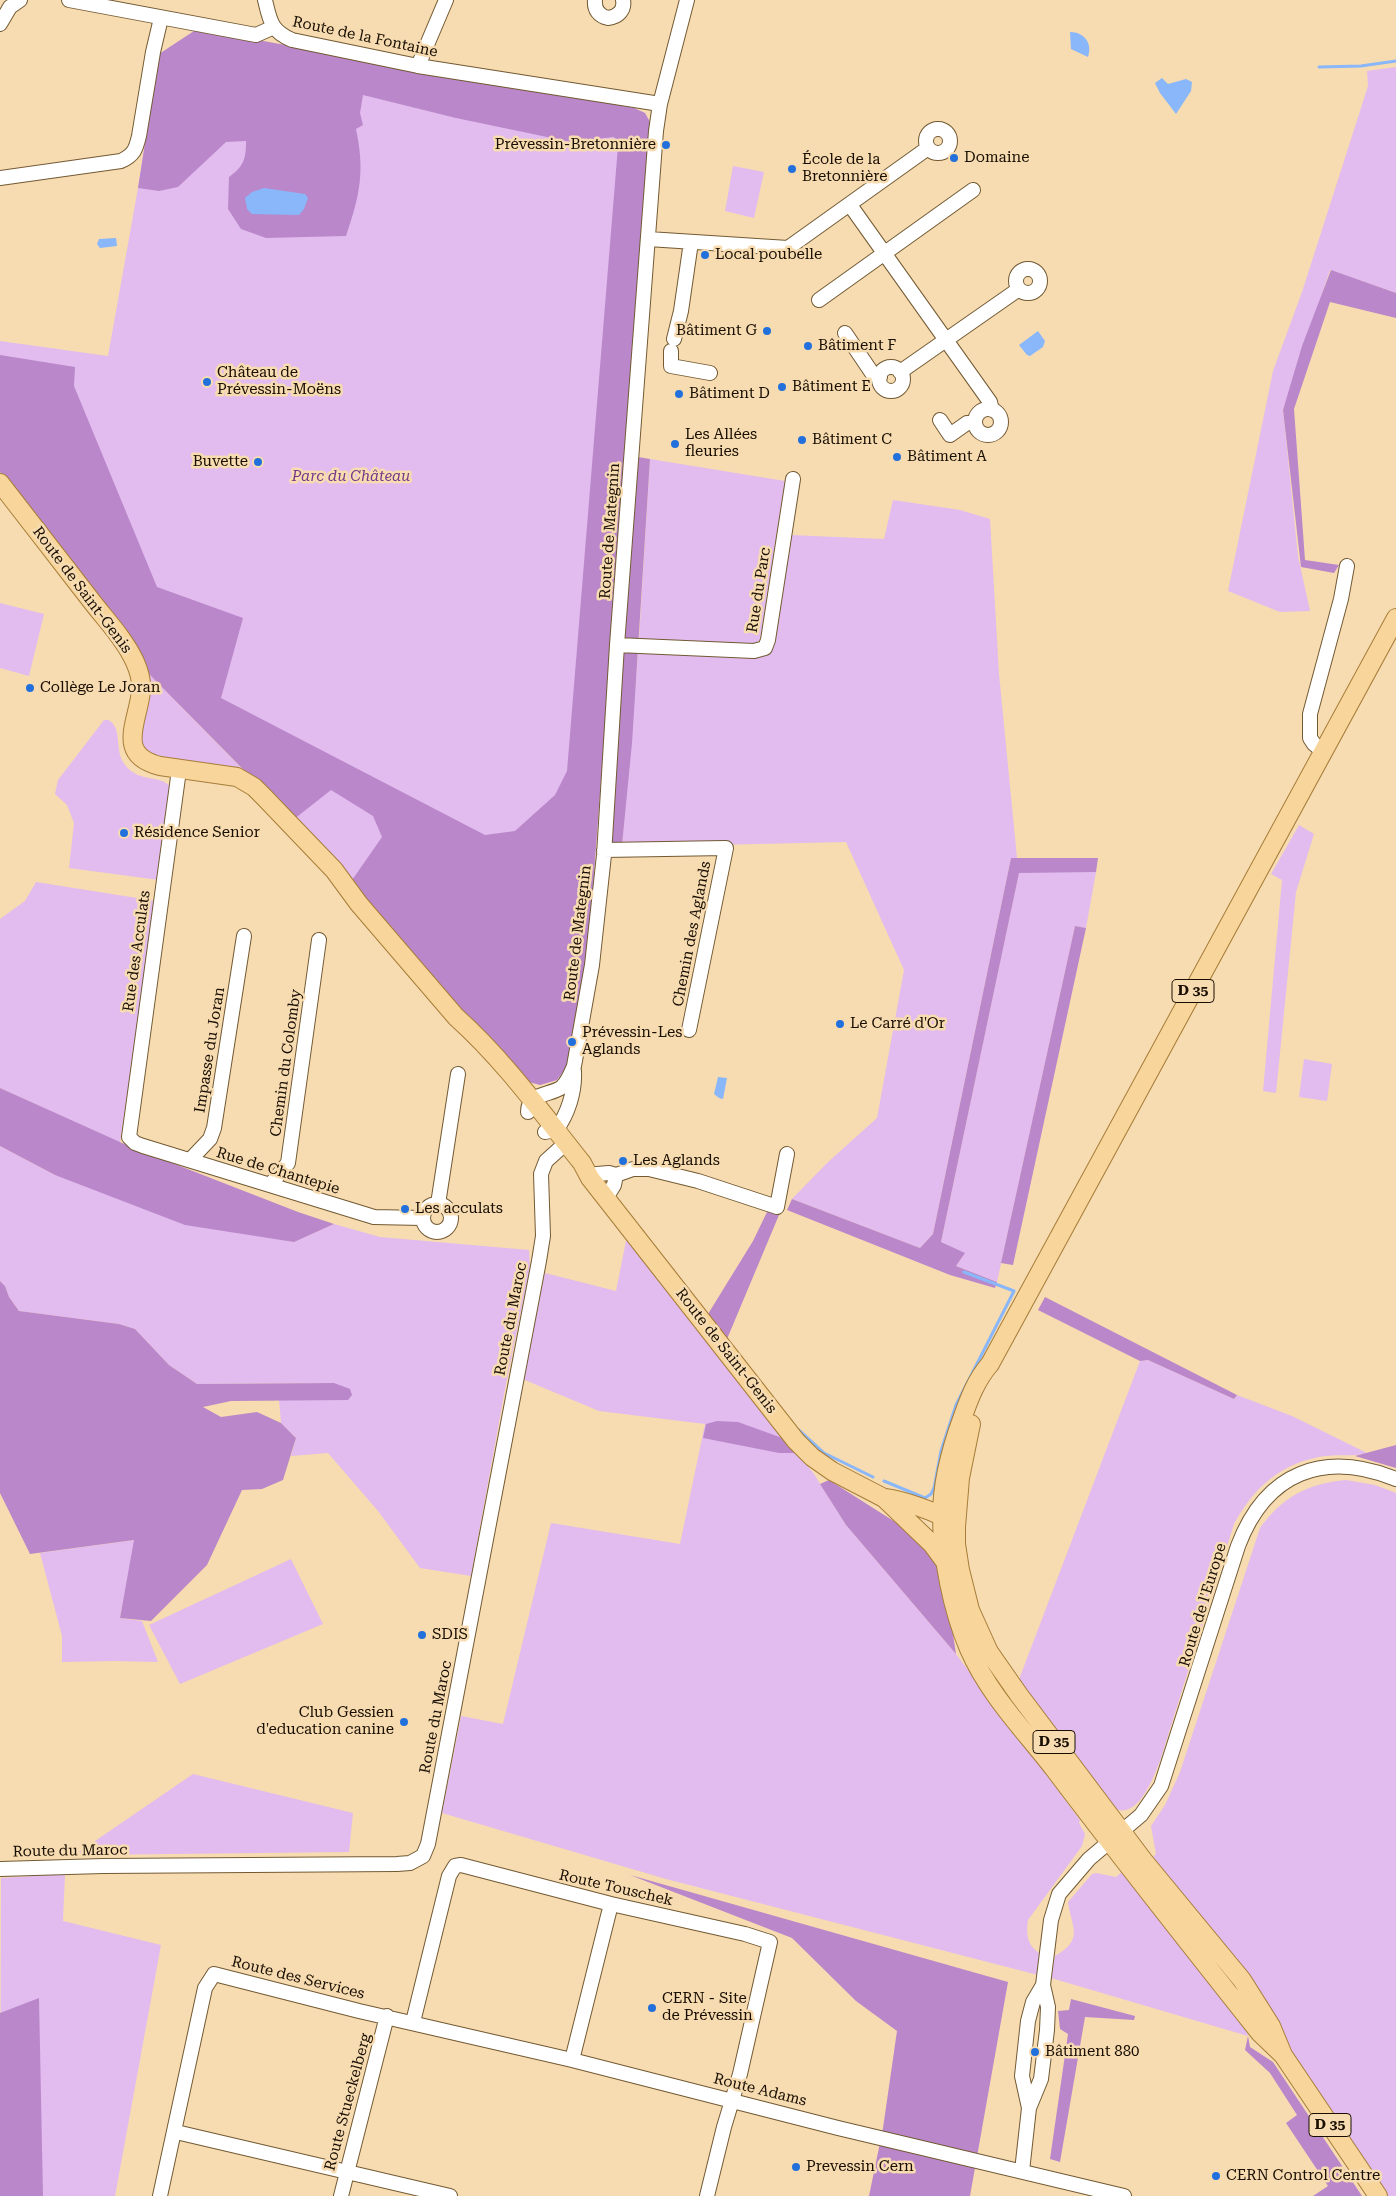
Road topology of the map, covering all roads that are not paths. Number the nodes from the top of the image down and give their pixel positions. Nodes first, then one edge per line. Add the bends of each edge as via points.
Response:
1 (69, 0) edge
2 (265, 0) edge
3 (446, 0) edge
4 (595, 0) edge
5 (624, 0) edge
6 (687, 0) edge
7 (18, 1) edge
8 (161, 18) junction
9 (0, 24) edge
10 (274, 27) junction
11 (418, 66) junction
12 (660, 104) junction
13 (928, 148) dead end
14 (0, 178) edge
15 (973, 190) dead end
16 (850, 205) junction
17 (648, 239) junction
18 (690, 242) junction
19 (885, 253) junction
20 (1019, 289) dead end
21 (819, 300) dead end
22 (845, 333) dead end
23 (947, 340) junction
24 (900, 372) junction
25 (710, 373) dead end
26 (880, 377) junction
27 (992, 410) junction
28 (940, 420) dead end
29 (975, 423) junction
30 (793, 479) dead end
31 (0, 483) edge
32 (0, 497) edge
33 (1347, 566) dead end
34 (1396, 618) edge
35 (617, 645) junction
36 (1324, 752) junction
37 (178, 774) junction
38 (604, 850) junction
39 (244, 936) dead end
40 (319, 940) dead end
41 (689, 1030) dead end
42 (574, 1066) junction
43 (458, 1074) dead end
44 (530, 1106) junction
45 (128, 1137) joint
46 (556, 1138) junction
47 (787, 1154) dead end
48 (190, 1160) junction
49 (616, 1175) junction
50 (590, 1178) junction
51 (272, 1184) junction
52 (606, 1198) junction
53 (438, 1204) junction
54 (422, 1218) junction
55 (990, 1364) junction
56 (1396, 1479) edge
57 (884, 1498) junction
58 (942, 1515) junction
59 (920, 1532) junction
60 (950, 1532) junction
61 (947, 1563) junction
62 (1122, 1832) junction
63 (1108, 1842) junction
64 (0, 1869) edge
65 (611, 1904) junction
66 (1043, 1985) junction
67 (387, 2016) junction
68 (413, 2022) junction
69 (1282, 2055) junction
70 (572, 2060) junction
71 (732, 2100) junction
72 (1029, 2108) junction
73 (176, 2132) junction
74 (1025, 2146) junction
75 (998, 2165) junction
76 (346, 2171) junction
77 (1022, 2171) junction
78 (160, 2196) edge
79 (341, 2196) edge
80 (450, 2196) edge
81 (707, 2196) edge
82 (1124, 2196) edge
83 (1378, 2196) edge

1 - 8 street, Route de la Fontaine
2 - 10 street
3 - 11 street
4 - 5 street via 599,13 608,18 619,14
6 - 12 street, Route de Mategnin
7 - 9 street via 10,7
8 - 10 street, Route de la Fontaine via 256,35
8 - 14 street via 139,136 131,156 121,161
10 - 11 street, Route de la Fontaine via 280,35 292,40
11 - 12 street, Route de la Fontaine
12 - 17 street, Route de Mategnin
13 - 16 street
15 - 19 street
16 - 18 street via 788,248
16 - 19 street
17 - 18 street
17 - 35 street, Route de Mategnin
18 - 25 street via 671,366
19 - 21 street
19 - 23 street
20 - 23 street
22 - 26 street via 872,373
23 - 24 street
23 - 27 street via 990,402
24 - 26 street via 886,368
24 - 26 street via 903,381 894,391 882,386
27 - 29 street via 978,414
27 - 29 street via 1000,418 998,431 982,434
28 - 29 street via 950,435 967,423
30 - 35 street, Rue du Parc via 765,648 754,651
31 - 37 main road, Route de Saint-Genis via 98,608 134,660 140,674 141,690 132,734 139,756 150,764
32 - 37 main road, Route de Saint-Genis via 82,598 123,660 130,683 122,735 125,756 131,765 149,775
33 - 36 street via 1310,714 1310,738
34 - 36 main road, D 35
35 - 38 street, Route de Mategnin
36 - 55 main road, D 35
37 - 44 main road, Route de Saint-Genis via 245,792 257,803 343,892 359,904 472,1032
37 - 45 street, Rue des Acculats
38 - 41 street, Chemin des Aglands via 726,848
38 - 42 street, Route de Mategnin via 592,965
39 - 48 street, Impasse du Joran via 214,1128 210,1139
40 - 51 street, Chemin du Colomby via 288,1163
42 - 44 street, Route de Mategnin via 561,1087
42 - 46 street, Route de Mategnin via 574,1084
43 - 53 street
44 - 46 main road, Route de Saint-Genis
45 - 48 street, Rue de Chantepie via 135,1143
46 - 50 main road, Route de Saint-Genis via 582,1163
46 - 64 street, Route du Maroc via 541,1174 539,1261 424,1856 410,1863 397,1864
47 - 49 street via 777,1207 649,1169 633,1169
48 - 51 street, Rue de Chantepie
49 - 50 street via 604,1173
49 - 52 street
50 - 52 main road, Route de Saint-Genis
51 - 54 street, Rue de Chantepie via 374,1217
52 - 57 main road, Route de Saint-Genis via 804,1449 832,1471
53 - 54 street via 428,1206
53 - 54 street via 450,1213 451,1222 445,1230 431,1231
55 - 58 main road, D 35 via 979,1377 957,1433 948,1468
55 - 60 main road, D 35 via 968,1437
56 - 62 street, Route de l'Europe via 1361,1468 1318,1468 1289,1480 1260,1504 1238,1546 1161,1786 1142,1816
57 - 58 main road, Route de Saint-Genis
57 - 59 main road, Route de Saint-Genis
58 - 60 main road, D 35
59 - 60 main road via 933,1538
59 - 61 main road, Route de Saint-Genis
60 - 61 main road, D 35
60 - 62 main road, D 35 via 956,1544 970,1610 989,1652
61 - 63 main road, D 35 via 963,1633 989,1686
62 - 63 street, Route de l'Europe
62 - 69 main road, D 35 via 1242,1980 1271,2026
63 - 66 street, Route de l'Europe via 1059,1894 1051,1920
63 - 69 main road, D 35 via 1260,2033
65 - 68 street, Route Touschek via 455,1866 449,1876
65 - 70 street
65 - 71 street, Route Touschek via 770,1942
66 - 72 street via 1048,2007 1047,2030 1041,2079
66 - 72 street via 1033,2002 1028,2021 1022,2076
67 - 68 street, Route Adams
67 - 73 street, Route des Services via 214,1974 205,1988
67 - 76 street, Route Stueckelberg
68 - 70 street, Route Adams
69 - 83 main road, D 35
70 - 71 street, Route Adams
71 - 75 street, Route Adams
71 - 81 street
72 - 74 street
73 - 76 street
73 - 78 street, Route des Services
74 - 75 street
74 - 77 street
75 - 77 street, Route Adams
76 - 79 street, Route Stueckelberg
76 - 80 street
77 - 82 street, Route Adams

